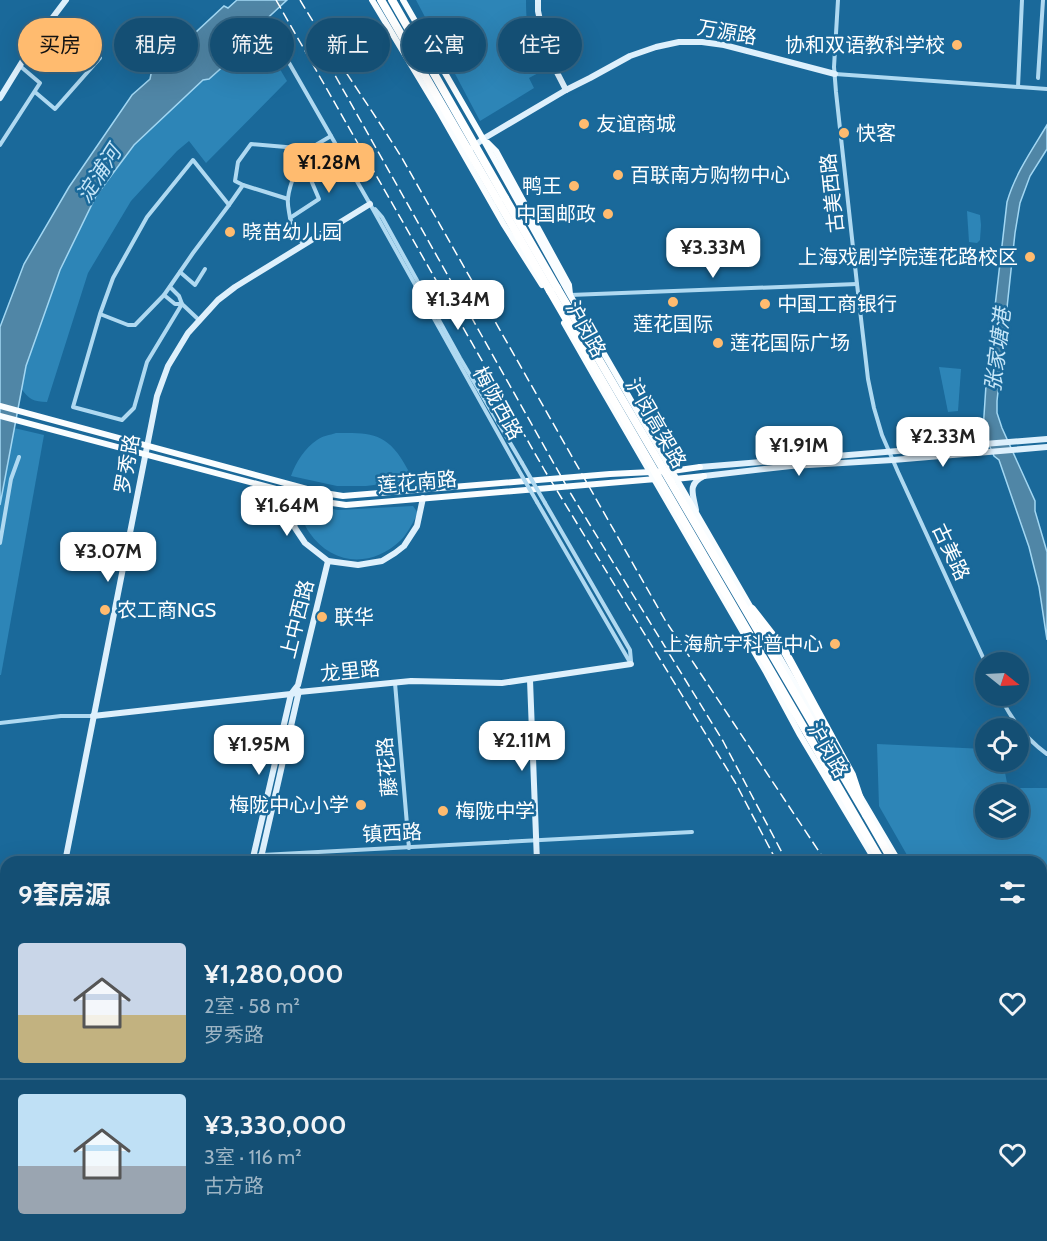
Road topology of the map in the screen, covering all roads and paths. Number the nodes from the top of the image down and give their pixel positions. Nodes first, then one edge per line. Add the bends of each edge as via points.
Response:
1 (66, 0) edge
2 (372, 0) edge
3 (381, 0) edge
4 (392, 0) edge
5 (403, 0) edge
6 (538, 0) edge
7 (838, 0) edge
8 (1022, 0) edge
9 (1043, 0) edge
10 (52, 18) edge
11 (1040, 45) junction
12 (1047, 46) edge
13 (18, 67) edge
14 (294, 71) edge
15 (27, 72) edge
16 (88, 72) edge
17 (835, 74) junction
18 (1038, 78) dead end
19 (1018, 87) junction
20 (1047, 89) edge
21 (566, 90) junction
22 (35, 92) junction
23 (0, 98) edge
24 (331, 136) junction
25 (483, 139) junction
26 (0, 145) edge
27 (309, 149) junction
28 (463, 155) junction
29 (243, 185) junction
30 (288, 199) junction
31 (370, 204) junction
32 (229, 205) junction
33 (290, 218) junction
34 (303, 245) junction
35 (205, 269) dead end
36 (180, 272) junction
37 (857, 284) junction
38 (170, 287) junction
39 (164, 295) junction
40 (570, 295) junction
41 (554, 303) junction
42 (182, 304) junction
43 (100, 314) junction
44 (199, 320) junction
45 (0, 406) edge
46 (0, 416) edge
47 (1047, 439) edge
48 (147, 446) junction
49 (1047, 447) edge
50 (889, 451) junction
51 (146, 454) junction
52 (19, 456) dead end
53 (893, 460) junction
54 (649, 471) junction
55 (672, 471) junction
56 (704, 476) junction
57 (677, 479) junction
58 (654, 480) junction
59 (293, 485) junction
60 (291, 492) junction
61 (423, 498) junction
62 (696, 511) junction
63 (0, 543) edge
64 (328, 561) junction
65 (752, 609) junction
66 (981, 652) edge
67 (631, 664) junction
68 (530, 680) junction
69 (395, 683) junction
70 (298, 689) junction
71 (291, 694) junction
72 (1005, 706) edge
73 (93, 716) junction
74 (0, 723) edge
75 (1047, 754) edge
76 (866, 815) junction
77 (692, 832) dead end
78 (536, 841) junction
79 (409, 848) junction
80 (66, 856) edge
81 (254, 856) edge
82 (262, 856) edge
83 (301, 856) edge
84 (537, 856) edge
85 (872, 856) edge
86 (879, 856) edge
87 (890, 856) edge
88 (896, 856) edge

1 - 10 main road
2 - 28 main road, 沪闵路
3 - 86 highway, 沪闵高架路, bridge
4 - 76 highway, 沪闵高架路, bridge
5 - 25 main road, 沪闵路
6 - 21 main road via 547,53
7 - 17 street, 古美西路
8 - 19 street
9 - 11 street
11 - 12 street
11 - 18 street
13 - 23 main road
14 - 24 street, 梅陇西路
15 - 22 street via 40,83
16 - 22 street via 55,109
17 - 19 street, 万源路
17 - 21 main road, 万源路 via 724,45 679,42 630,56
17 - 37 street, 古美西路
19 - 20 street, 万源路
21 - 25 main road, 万源路
22 - 26 street
24 - 27 street
24 - 31 street, 梅陇西路
25 - 28 main road, 万源路
25 - 40 main road, 沪闵路 via 496,151 535,220 569,285
27 - 29 street via 251,144 238,162 235,181
27 - 30 street via 299,163
27 - 33 street via 305,166 320,199
28 - 41 main road, 沪闵路
29 - 30 street
29 - 32 street
30 - 33 street
31 - 34 main road, 罗秀路
31 - 67 street, 梅陇西路, bridge
31 - 67 street, bridge via 382,217 630,650
32 - 36 street
32 - 43 street via 193,160 147,217 113,278
33 - 34 street
34 - 44 main road, 罗秀路 via 235,287
35 - 36 street via 195,285
36 - 38 street
37 - 40 street
37 - 50 street, 古美西路 via 870,392
38 - 39 street
38 - 42 street
39 - 42 street via 175,304
39 - 43 street via 135,325
40 - 41 main road
40 - 55 main road, 沪闵路
41 - 54 main road, 沪闵路
42 - 43 street via 147,362 134,408 122,420 73,406
42 - 44 street
44 - 48 main road, 罗秀路 via 177,349 162,381
45 - 48 main road, 莲花南路
46 - 51 main road, 莲花南路
47 - 50 main road
48 - 51 main road, 罗秀路
48 - 59 main road, 莲花南路
49 - 53 main road
50 - 53 street, 古美路
50 - 55 main road, 莲花南路
51 - 60 main road, 莲花南路
51 - 73 main road, 罗秀路
52 - 63 street
53 - 56 main road
53 - 66 street, 古美路
54 - 55 main road, 莲花南路
54 - 58 main road, 沪闵路
54 - 59 main road, 莲花南路 via 343,496
55 - 57 main road, 沪闵路
56 - 57 main road, 莲花南路
56 - 62 main road via 692,487
57 - 58 main road, 莲花南路
57 - 62 main road, 沪闵路
58 - 61 main road, 莲花南路
58 - 85 main road, 沪闵路
59 - 60 main road, 上中西路
60 - 61 main road, 莲花南路 via 346,505
60 - 64 main road, 上中西路 via 295,528 305,543
61 - 64 main road, 上中西路 via 417,526 395,553 370,564
62 - 65 main road, 沪闵路
64 - 70 main road, 上中西路
65 - 76 highway, bridge via 784,650 852,775
65 - 88 main road, 沪闵路
67 - 68 main road, 龙里路
68 - 69 main road, 龙里路
68 - 78 main road
69 - 70 main road, 龙里路
69 - 79 street, 藤花路
70 - 71 main road, 上中西路
70 - 82 main road, 上中西路
71 - 73 main road
71 - 81 main road, 上中西路
72 - 75 street via 1014,722
73 - 74 street
73 - 80 main road, 罗秀路
76 - 87 highway, 沪闵高架路
77 - 78 street, 镇西路
78 - 79 street, 镇西路
78 - 84 main road
79 - 83 street, 镇西路

